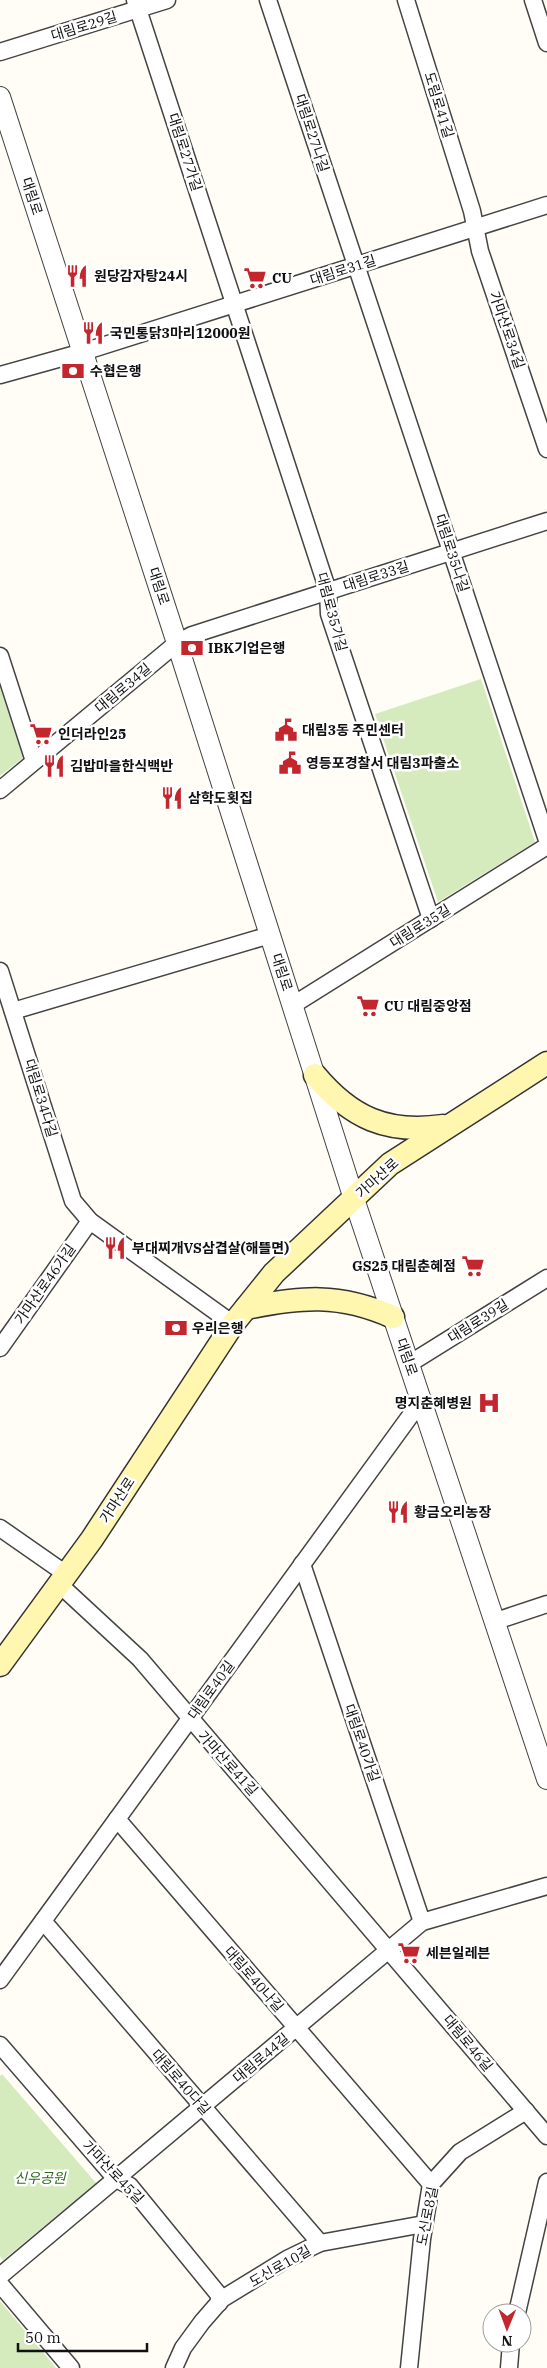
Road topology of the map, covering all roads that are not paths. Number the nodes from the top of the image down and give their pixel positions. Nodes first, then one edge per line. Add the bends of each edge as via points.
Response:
1 (167, 0) edge
2 (268, 0) edge
3 (406, 0) edge
4 (533, 0) edge
5 (136, 5) edge
6 (547, 43) edge
7 (0, 52) edge
8 (0, 97) edge
9 (547, 205) edge
10 (472, 211) joint
11 (475, 228) junction
12 (356, 265) junction
13 (235, 304) junction
14 (83, 352) junction
15 (0, 375) edge
16 (541, 410) edge
17 (547, 449) edge
18 (547, 522) edge
19 (452, 552) junction
20 (328, 591) junction
21 (177, 643) junction
22 (0, 656) edge
23 (34, 762) junction
24 (0, 790) edge
25 (547, 840) edge
26 (547, 846) edge
27 (431, 918) junction
28 (270, 935) junction
29 (0, 971) edge
30 (293, 1005) junction
31 (13, 1011) junction
32 (547, 1063) edge
33 (315, 1075) junction
34 (449, 1126) junction
35 (354, 1199) junction
36 (90, 1221) junction
37 (547, 1278) edge
38 (239, 1316) junction
39 (393, 1317) junction
40 (0, 1348) edge
41 (409, 1364) junction
42 (422, 1401) junction
43 (0, 1528) edge
44 (302, 1564) junction
45 (63, 1579) junction
46 (547, 1604) edge
47 (496, 1621) junction
48 (0, 1665) edge
49 (190, 1719) junction
50 (547, 1779) edge
51 (117, 1819) junction
52 (547, 1886) edge
53 (43, 1921) junction
54 (422, 1922) junction
55 (389, 1950) junction
56 (0, 1980) edge
57 (296, 2028) junction
58 (0, 2045) edge
59 (202, 2107) junction
60 (526, 2111) junction
61 (547, 2136) edge
62 (116, 2179) junction
63 (547, 2182) edge
64 (431, 2184) junction
65 (424, 2224) junction
66 (320, 2243) junction
67 (0, 2276) edge
68 (0, 2284) edge
69 (219, 2302) junction
70 (519, 2303) edge
71 (510, 2353) edge
72 (71, 2368) edge
73 (174, 2368) edge
74 (409, 2368) edge
75 (509, 2368) edge

1 - 5 street, 대림로29길
2 - 12 street, 대림로27나길
3 - 10 street, 도림로41길
4 - 6 street
5 - 7 street, 대림로29길
5 - 13 street, 대림로27가길
8 - 14 street, 대림로
9 - 11 street, 대림로31길
10 - 11 street, 가마산로34길
11 - 12 street, 대림로31길
11 - 16 street, 가마산로34길 via 480,251
12 - 13 street, 대림로31길
12 - 19 street, 대림로35나길
13 - 14 street, 대림로31길
13 - 20 street, 대림로35가길
14 - 15 street
14 - 21 street, 대림로
16 - 17 street, 가마산로34길
18 - 19 street, 대림로33길
19 - 20 street, 대림로33길
19 - 25 street, 대림로35나길
20 - 21 street, 대림로33길 via 192,635
20 - 27 street, 대림로35가길 via 329,614
21 - 23 street, 대림로34길
21 - 28 street, 대림로
22 - 23 street
23 - 24 street, 대림로34길
26 - 27 street, 대림로35길
27 - 30 street, 대림로35길
28 - 30 street, 대림로
28 - 31 street, 대림로
29 - 31 street, 대림로34다길
30 - 33 street, 대림로
31 - 36 street, 대림로34다길 via 73,1201
32 - 34 main road, 가마산로
33 - 34 main road via 333,1097 372,1119 396,1128 416,1130
33 - 35 street, 대림로
34 - 35 main road, 가마산로 via 390,1164
35 - 38 main road, 가마산로 via 274,1273
35 - 39 street, 대림로
36 - 38 street
36 - 40 street, 가마산로46가길
37 - 41 street, 대림로39길
38 - 39 main road via 289,1299 322,1298 356,1304
38 - 45 main road, 가마산로
39 - 41 street, 대림로
41 - 42 street, 대림로
42 - 44 street, 대림로40길
42 - 47 street, 대림로
43 - 45 street
44 - 49 street, 대림로40길
44 - 54 street, 대림로40가길
45 - 48 main road, 가마산로
45 - 49 street, 가마산로41길 via 140,1659
46 - 47 street
47 - 50 street, 대림로
49 - 51 street, 대림로40길
49 - 55 street, 가마산로41길
51 - 53 street, 대림로40길
51 - 57 street, 대림로40나길
52 - 54 street, 대림로44길
53 - 56 street, 대림로40길
53 - 59 street, 대림로40다길
54 - 55 street, 대림로44길
55 - 57 street, 대림로44길
55 - 60 street, 대림로46길
57 - 59 street, 대림로44길
57 - 64 street, 대림로40나길
58 - 62 street, 가마산로45길
59 - 62 street, 대림로44길
59 - 66 street, 대림로40다길
60 - 61 street, 대림로46길
60 - 64 street, 도신로8길 via 460,2152
62 - 67 street, 대림로44길
62 - 69 street, 가마산로45길 via 130,2186 219,2295
63 - 70 street
64 - 65 street, 도신로8길
65 - 66 street, 도신로10길
65 - 74 street, 도신로8길
66 - 69 street, 도신로10길 via 287,2259
68 - 72 street
69 - 73 street, 도신로10길 via 183,2348
71 - 75 street

